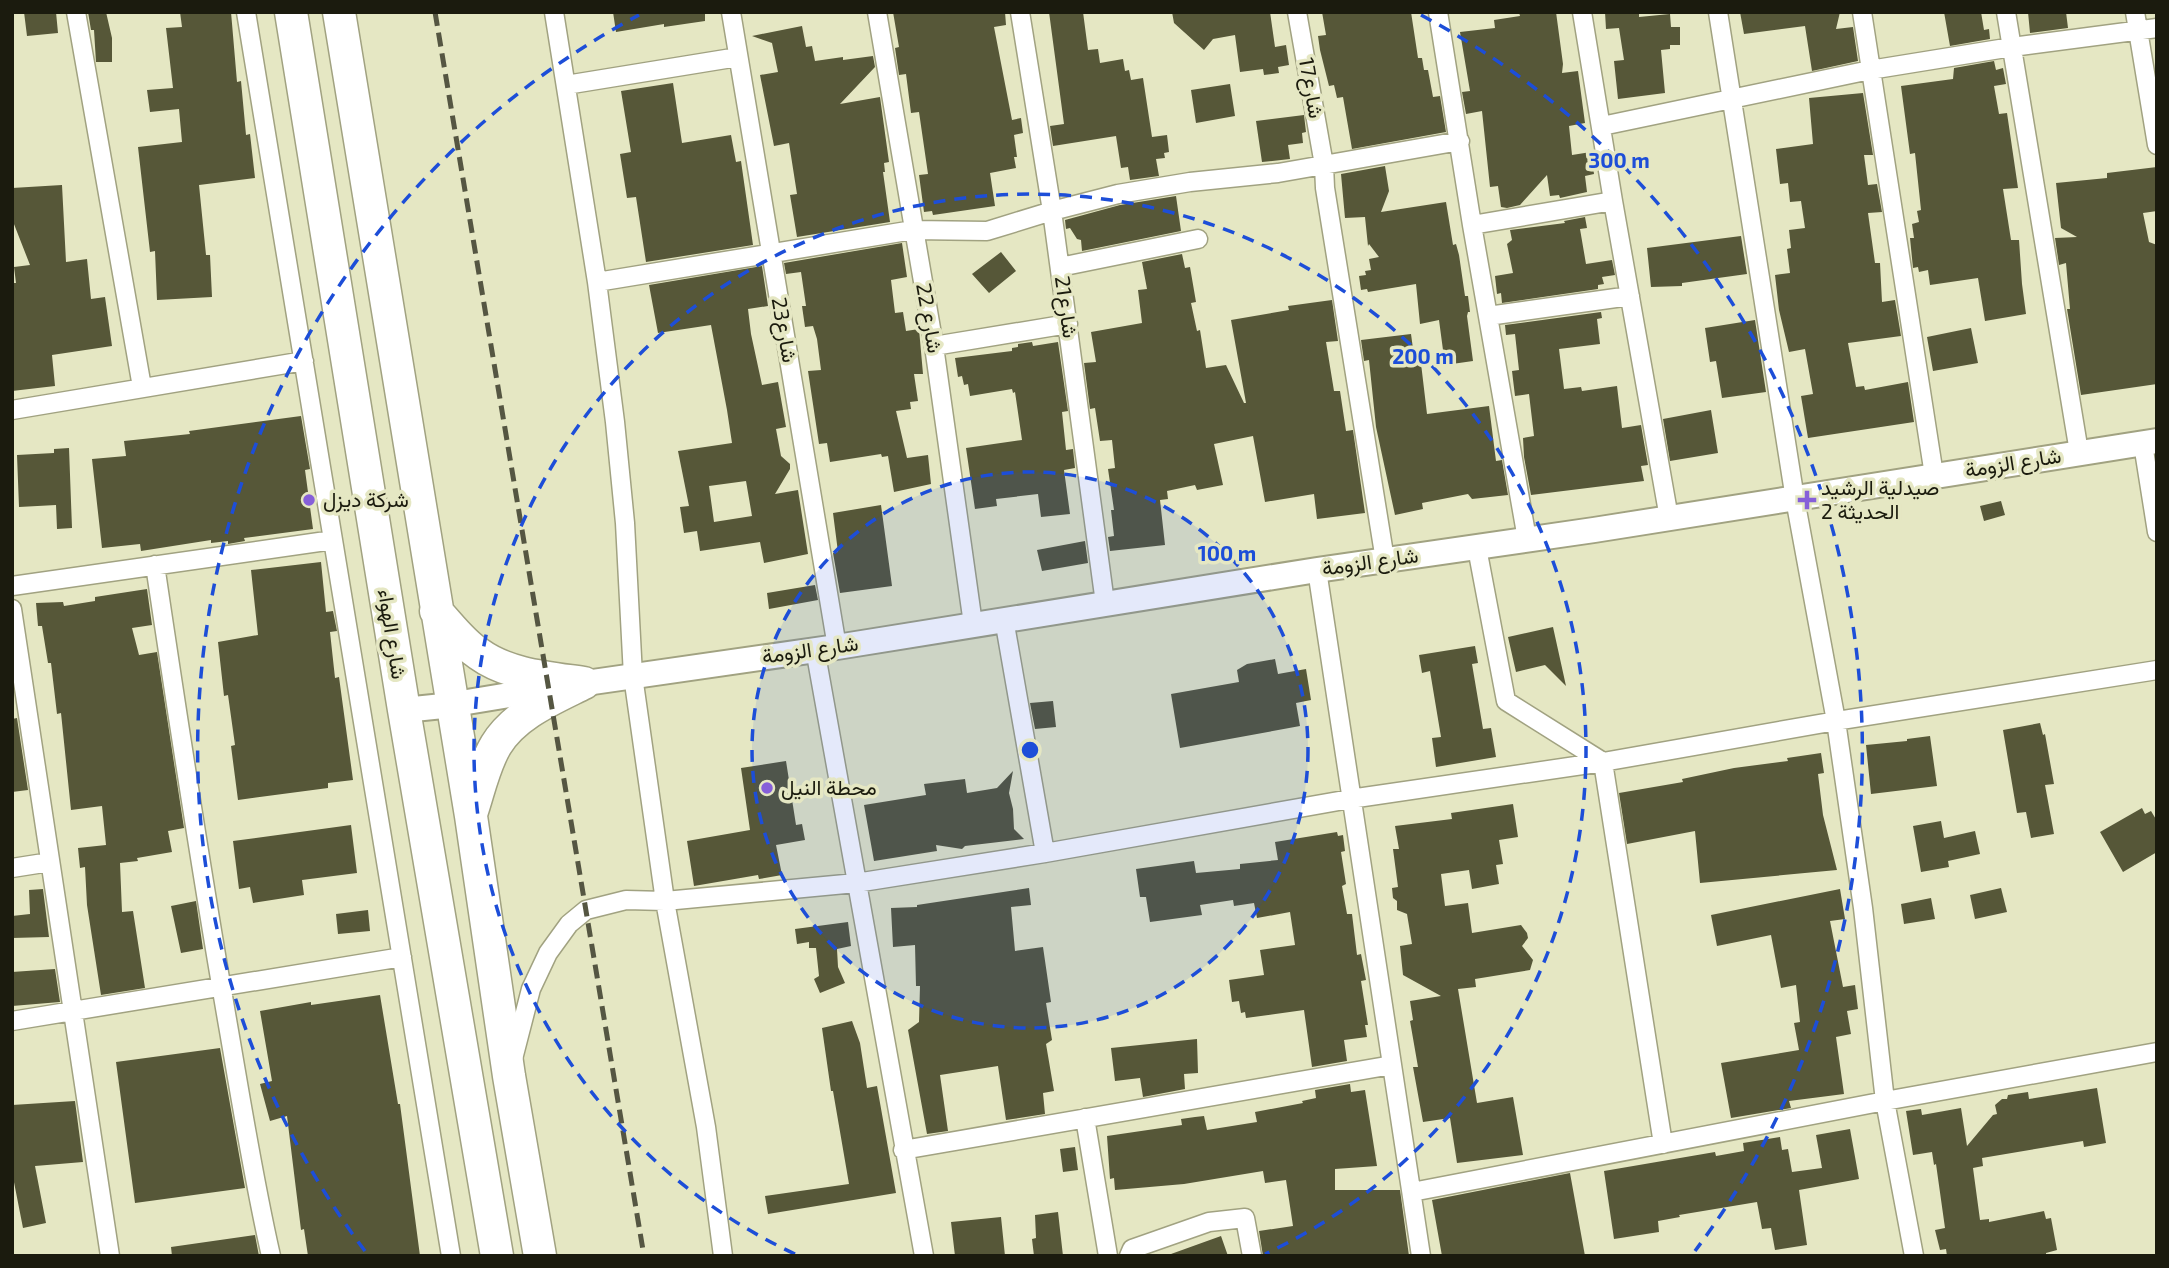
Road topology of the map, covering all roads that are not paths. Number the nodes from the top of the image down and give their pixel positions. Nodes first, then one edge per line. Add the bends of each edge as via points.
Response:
1 (76, 12) edge
2 (246, 12) edge
3 (291, 12) edge
4 (339, 12) edge
5 (554, 12) edge
6 (731, 12) edge
7 (877, 12) edge
8 (1020, 12) edge
9 (1297, 12) edge
10 (1438, 12) edge
11 (1582, 12) edge
12 (1718, 12) edge
13 (1862, 12) edge
14 (2006, 12) edge
15 (2135, 12) edge
16 (2157, 28) edge
17 (2137, 31) junction
18 (2012, 47) junction
19 (738, 57) junction
20 (1870, 70) junction
21 (566, 85) junction
22 (1731, 98) junction
23 (1602, 127) junction
24 (1460, 141) junction
25 (2157, 145) edge
26 (1324, 165) junction
27 (1613, 201) junction
28 (1052, 211) junction
29 (1472, 225) junction
30 (913, 230) junction
31 (1198, 239) dead end
32 (771, 252) junction
33 (1060, 267) junction
34 (597, 282) junction
35 (1630, 296) junction
36 (1488, 316) junction
37 (1068, 324) junction
38 (934, 346) junction
39 (304, 361) junction
40 (142, 387) junction
41 (12, 410) edge
42 (2150, 443) edge
43 (2079, 453) junction
44 (1934, 475) junction
45 (1795, 499) junction
46 (1669, 518) junction
47 (2157, 532) edge
48 (1527, 539) junction
49 (333, 540) junction
50 (1477, 548) junction
51 (1385, 560) junction
52 (155, 565) junction
53 (1317, 570) junction
54 (12, 586) edge
55 (1105, 603) junction
56 (12, 608) edge
57 (436, 611) junction
58 (1004, 619) junction
59 (973, 624) junction
60 (826, 648) junction
61 (2157, 670) edge
62 (633, 676) junction
63 (583, 683) junction
64 (451, 705) junction
65 (404, 710) junction
66 (1836, 721) junction
67 (1603, 762) junction
68 (1350, 799) junction
69 (471, 816) junction
70 (1045, 853) junction
71 (50, 862) junction
72 (12, 868) edge
73 (856, 883) junction
74 (665, 901) junction
75 (402, 957) junction
76 (222, 988) junction
77 (73, 1012) junction
78 (12, 1021) edge
79 (2157, 1052) edge
80 (1392, 1065) junction
81 (509, 1076) junction
82 (1885, 1101) junction
83 (1085, 1118) junction
84 (1663, 1144) junction
85 (903, 1150) junction
86 (1412, 1192) junction
87 (110, 1256) edge
88 (271, 1256) edge
89 (451, 1256) edge
90 (497, 1256) edge
91 (540, 1256) edge
92 (723, 1256) edge
93 (923, 1256) edge
94 (1108, 1256) edge
95 (1129, 1256) edge
96 (1252, 1256) edge
97 (1421, 1256) edge
98 (1914, 1256) edge

1 - 40 street
2 - 39 street
3 - 65 highway, شارع الهواء
4 - 57 highway
5 - 21 street
6 - 19 street, شارع23
7 - 30 street, شارع 22
8 - 28 street, شارع21
9 - 26 street, شارع17
10 - 24 street
11 - 23 street
12 - 22 street
13 - 20 street
14 - 18 street
15 - 17 street
16 - 17 street
17 - 18 street
17 - 25 street
18 - 20 street
18 - 43 street
19 - 21 street
19 - 32 street, شارع23
20 - 22 street
20 - 44 street
21 - 34 street
22 - 23 street
22 - 45 street
23 - 27 street
24 - 26 street
24 - 29 street
26 - 28 street via 1118,194
26 - 51 street, شارع17
27 - 29 street
27 - 35 street
28 - 30 street via 987,231
28 - 33 street, شارع21
29 - 36 street
30 - 32 street
30 - 38 street, شارع 22
31 - 33 street
32 - 34 street
32 - 60 street, شارع23
33 - 37 street, شارع21
34 - 62 street via 625,523
35 - 36 street
35 - 46 street
36 - 48 street
37 - 38 street
37 - 55 street, شارع21
38 - 59 street, شارع 22
39 - 40 street
39 - 49 street
40 - 41 street
42 - 43 street, شارع الزومة
42 - 47 street
43 - 44 street, شارع الزومة
44 - 45 street, شارع الزومة
45 - 46 street, شارع الزومة
45 - 66 street
46 - 48 street, شارع الزومة
48 - 50 street, شارع الزومة
49 - 52 street
49 - 75 street
50 - 51 street, شارع الزومة
50 - 67 street via 1506,701
51 - 53 street, شارع الزومة
52 - 54 street
52 - 76 street
53 - 55 street, شارع الزومة
53 - 68 street
55 - 58 street, شارع الزومة
56 - 71 street
57 - 63 highway via 492,662
57 - 64 highway
58 - 59 street, شارع الزومة
58 - 70 street
59 - 60 street, شارع الزومة
60 - 62 street, شارع الزومة
60 - 73 street, شارع23
61 - 66 street
62 - 63 street, شارع الزومة
62 - 74 street
63 - 64 street, شارع الزومة
63 - 69 highway via 507,730 487,764
64 - 65 street, شارع الزومة
64 - 69 highway
65 - 90 highway, شارع الهواء
66 - 67 street
66 - 82 street
67 - 68 street
67 - 84 street
68 - 70 street
68 - 80 street
69 - 81 highway
70 - 73 street
71 - 72 street
71 - 77 street
73 - 74 street
73 - 85 street, شارع23
74 - 81 street via 612,903 586,910 569,924 531,989
74 - 92 street via 706,1127
75 - 76 street
75 - 89 street
76 - 77 street
76 - 88 street
77 - 78 street
77 - 87 street
79 - 82 street
80 - 83 street
80 - 86 street
81 - 91 highway
82 - 84 street
82 - 98 street
83 - 85 street
83 - 94 street
84 - 86 street
85 - 93 street, شارع23
86 - 97 street
95 - 96 street via 1132,1249 1209,1222 1245,1218

